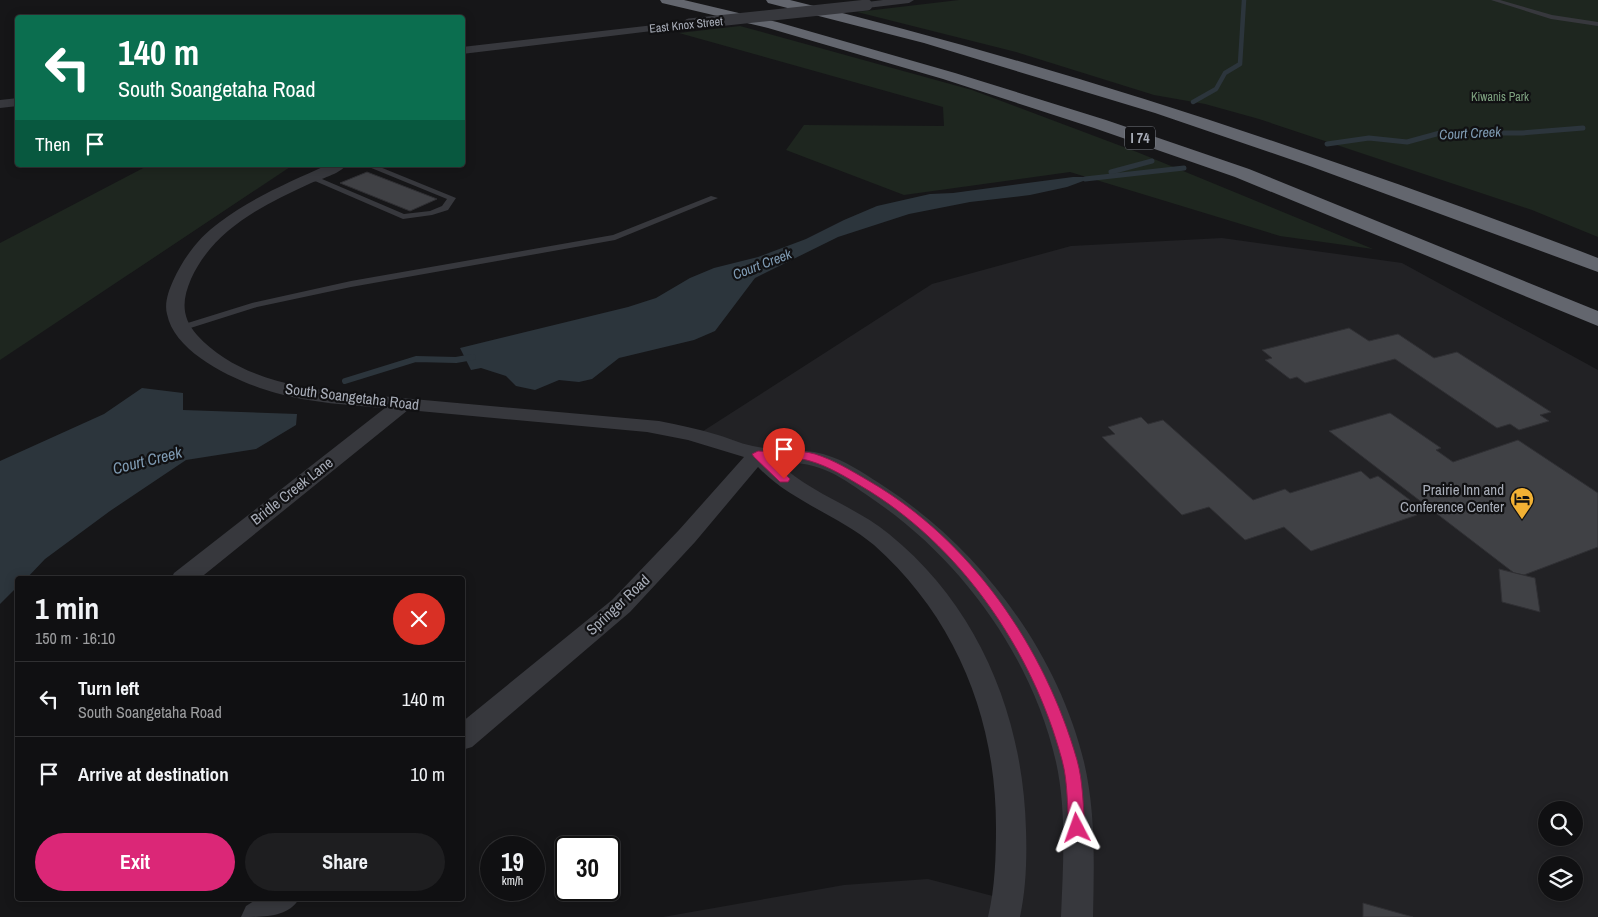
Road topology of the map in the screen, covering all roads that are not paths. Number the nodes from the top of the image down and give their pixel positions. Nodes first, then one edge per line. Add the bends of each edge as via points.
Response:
1 (667, 0) edge
2 (773, 0) edge
3 (909, 0) edge
4 (1494, 0) edge
5 (1598, 24) edge
6 (465, 51) edge
7 (15, 102) edge
8 (0, 104) edge
9 (335, 167) edge
10 (373, 167) edge
11 (312, 178) junction
12 (714, 198) dead end
13 (1598, 266) edge
14 (1598, 320) edge
15 (181, 328) junction
16 (403, 404) junction
17 (758, 454) junction
18 (187, 576) edge
19 (465, 736) edge
20 (280, 901) edge
21 (257, 917) edge
22 (1004, 917) edge
23 (1077, 917) edge

1 - 14 highway, I 74 via 772,25 1100,124 1242,173 1557,300
2 - 13 highway, I 74 via 876,24 1266,142
3 - 6 street, East Knox Street, bridge
4 - 5 lane via 1551,17
7 - 8 street
9 - 11 street, South Soangetaha Road
10 - 11 lane via 452,198 445,208 432,214 403,217
11 - 15 street, South Soangetaha Road via 251,209 207,240 192,259 174,302
12 - 15 lane via 614,237 351,284 255,305
15 - 16 street, South Soangetaha Road via 224,366 252,380 316,395
16 - 17 street, South Soangetaha Road via 618,422 697,435
16 - 18 street, Bridle Creek Lane
17 - 19 street, Springer Road via 688,536 621,606
17 - 22 street, South Soangetaha Road via 784,479 850,516 881,540 914,570 942,604 968,644 995,706 1006,752 1012,821 1008,900
17 - 23 street, South Soangetaha Road via 812,457 885,495 954,553 1014,632 1050,702 1070,762 1077,811
20 - 21 street

